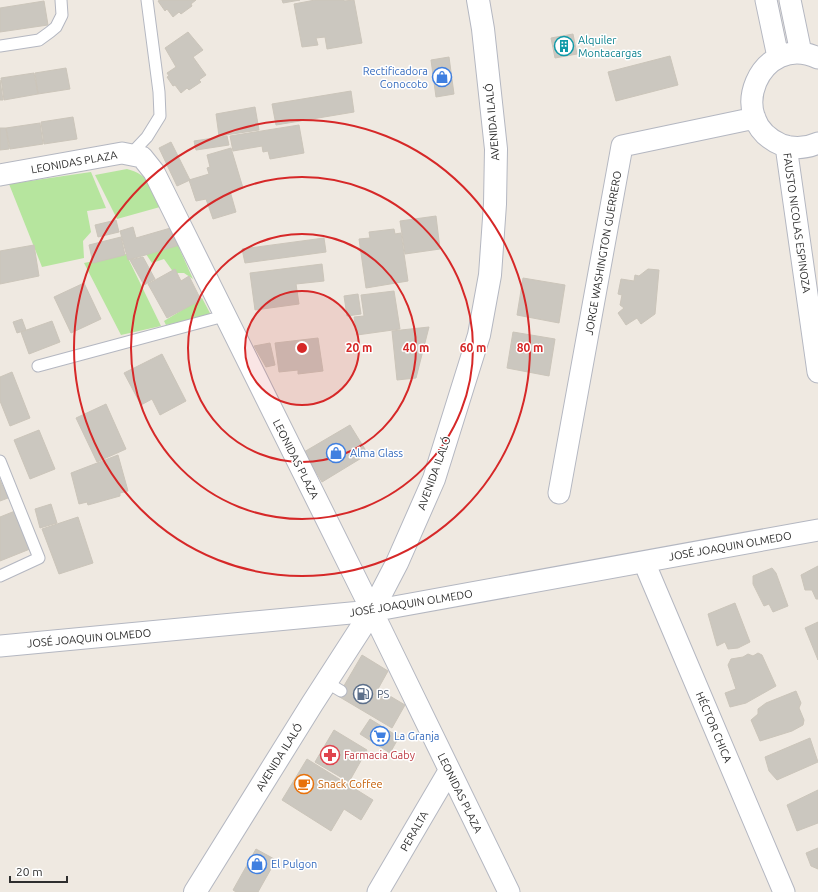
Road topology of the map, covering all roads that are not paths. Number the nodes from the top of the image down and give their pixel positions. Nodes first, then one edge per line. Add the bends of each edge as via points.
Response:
1 (61, 0) edge
2 (147, 0) edge
3 (478, 0) edge
4 (766, 0) edge
5 (790, 0) edge
6 (0, 46) edge
7 (810, 56) edge
8 (778, 57) junction
9 (754, 118) junction
10 (818, 143) edge
11 (786, 146) junction
12 (130, 155) junction
13 (0, 175) edge
14 (224, 316) junction
15 (38, 366) dead end
16 (818, 372) edge
17 (0, 461) edge
18 (559, 492) dead end
19 (818, 530) edge
20 (644, 562) junction
21 (0, 576) edge
22 (372, 611) junction
23 (0, 646) edge
24 (449, 771) junction
25 (195, 892) edge
26 (378, 892) edge
27 (509, 892) edge
28 (784, 892) edge

1 - 6 lane via 62,15 50,32 38,40
2 - 12 lane via 160,116 147,137
3 - 22 main road, AVENIDA ILALÓ via 496,149 490,275 479,335 434,479 397,563
4 - 8 street
5 - 7 street
7 - 8 street
8 - 9 street via 764,68 754,83 751,100
9 - 11 street via 767,136
9 - 18 street, JORGE WASHINGTON GUERRERO via 622,146
10 - 11 street via 799,148
11 - 16 street, FAUSTO NICOLAS ESPINOZA
12 - 13 street, LEONIDAS PLAZA via 122,153
12 - 14 street, LEONIDAS PLAZA via 142,157 154,172
14 - 15 lane
14 - 22 street, LEONIDAS PLAZA
17 - 21 lane via 38,558
19 - 20 street, JOSÉ JOAQUIN OLMEDO
20 - 22 street, JOSÉ JOAQUIN OLMEDO
20 - 28 street, HÉCTOR CHICA
22 - 23 street, JOSÉ JOAQUIN OLMEDO
22 - 24 street, LEONIDAS PLAZA via 411,704
22 - 25 main road, AVENIDA ILALÓ via 333,687
24 - 26 street, PERALTA
24 - 27 street, LEONIDAS PLAZA

